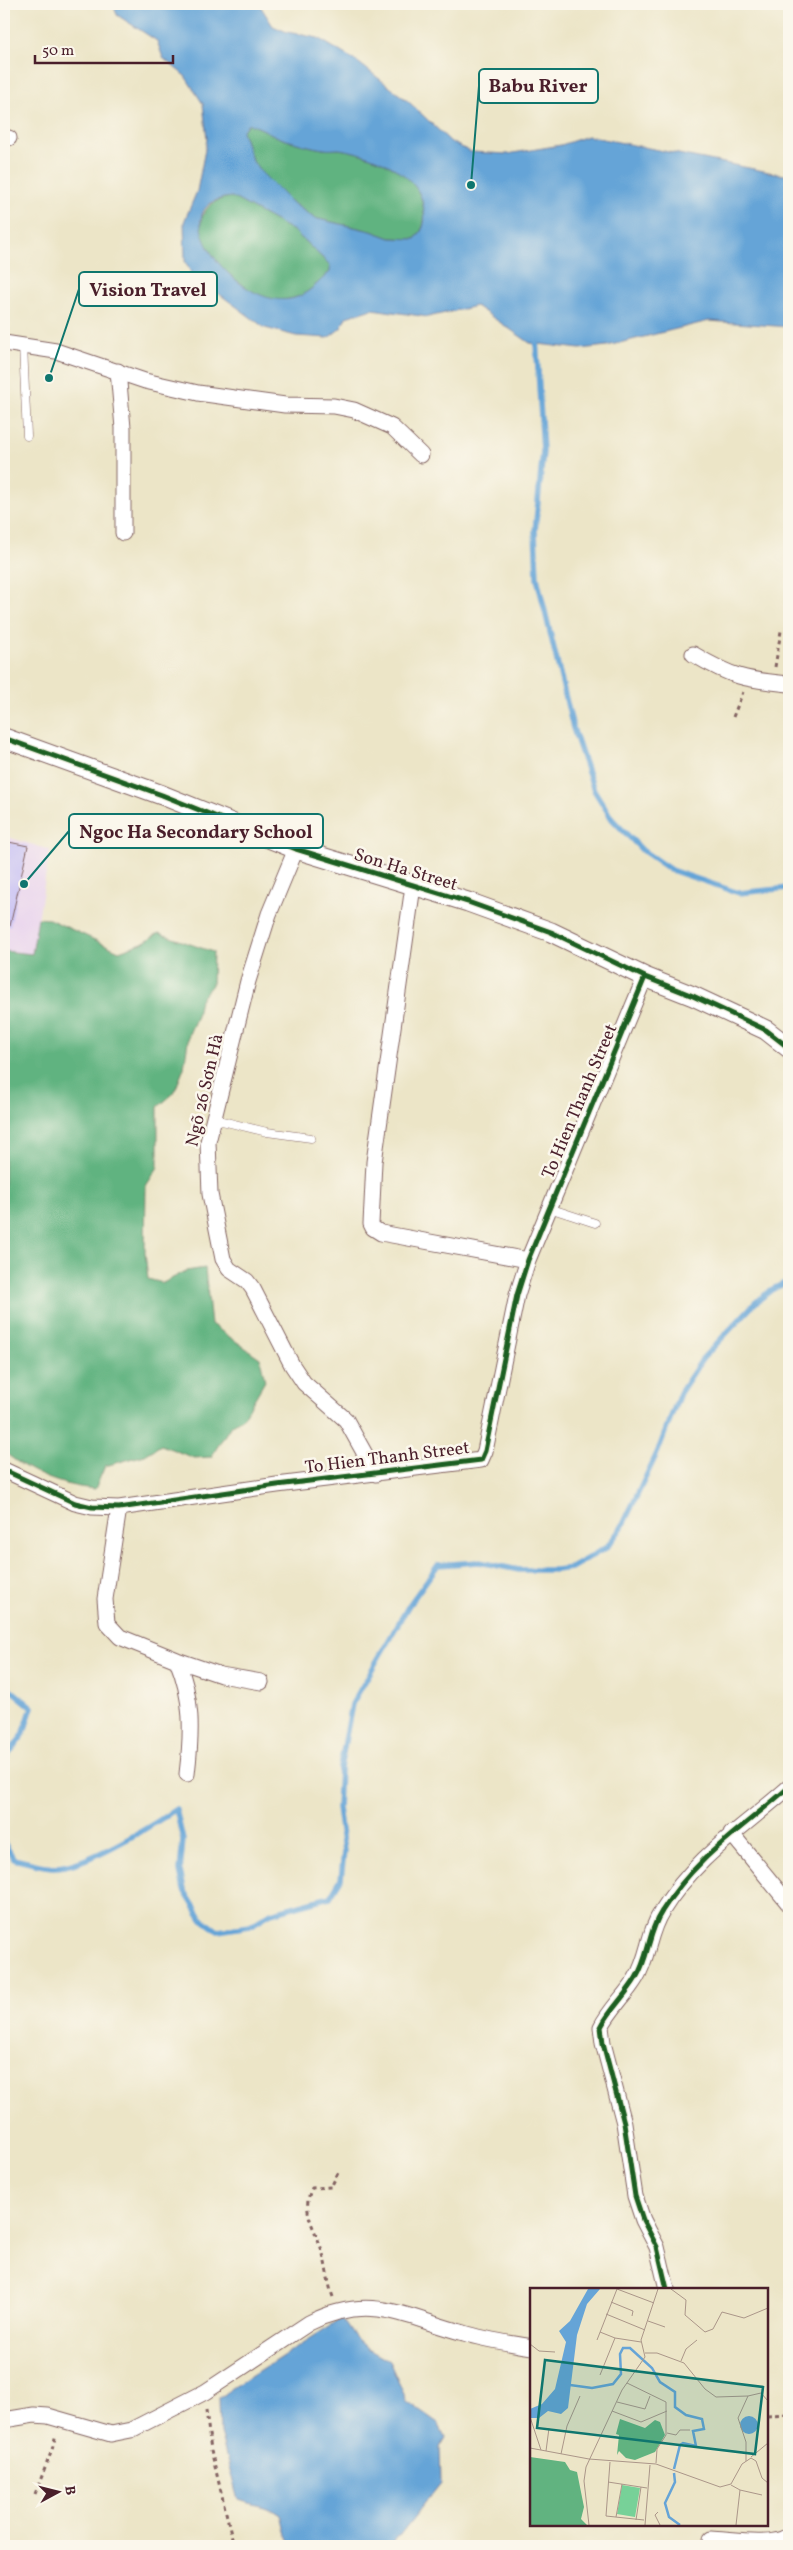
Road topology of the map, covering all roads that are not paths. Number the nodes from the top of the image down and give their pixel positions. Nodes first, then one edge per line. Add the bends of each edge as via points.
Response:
1 (4, 343) edge
2 (22, 345) junction
3 (118, 371) junction
4 (27, 436) dead end
5 (422, 455) dead end
6 (123, 533) dead end
7 (693, 654) dead end
8 (789, 684) edge
9 (4, 738) edge
10 (296, 849) junction
11 (413, 886) junction
12 (645, 977) junction
13 (789, 1048) edge
14 (214, 1119) junction
15 (311, 1138) dead end
16 (549, 1208) junction
17 (596, 1223) dead end
18 (528, 1260) junction
19 (4, 1470) edge
20 (376, 1474) junction
21 (119, 1508) junction
22 (177, 1660) junction
23 (260, 1682) dead end
24 (187, 1774) dead end
25 (789, 1787) edge
26 (731, 1833) junction
27 (789, 1904) edge
28 (667, 2288) edge
29 (530, 2347) edge
30 (4, 2420) edge
31 (789, 2535) edge
32 (709, 2536) edge

1 - 2 street
2 - 3 street via 81,357
2 - 4 lane
3 - 5 street via 145,381 198,392 286,405 334,406 354,410 392,427
3 - 6 street via 124,428
7 - 8 street via 716,668 747,680
9 - 10 street, Son Ha Street via 162,795
10 - 11 street, Son Ha Street
10 - 14 street, Ngõ 26 Sơn Hà via 269,914 251,971
11 - 12 street, Son Ha Street via 551,932
11 - 18 street via 379,1125 373,1228 381,1233
12 - 13 street, Son Ha Street via 766,1030
12 - 16 street, To Hien Thanh Street
14 - 15 lane via 267,1132
14 - 20 street, Ngõ 26 Sơn Hà via 208,1142 208,1174 223,1260 229,1269 247,1280 292,1365 304,1382 346,1420
16 - 17 lane
16 - 18 street, To Hien Thanh Street
18 - 20 street, To Hien Thanh Street via 481,1460
19 - 21 street, To Hien Thanh Street via 74,1503
20 - 21 street, To Hien Thanh Street
21 - 22 street via 105,1599 107,1623 120,1637
22 - 23 street via 221,1675
22 - 24 street via 188,1692 191,1739
25 - 26 street
26 - 27 street
26 - 28 street via 705,1856 662,1911 650,1933 636,1978 601,2027 624,2123 635,2196 657,2247
29 - 30 street via 465,2334 400,2312 368,2307 339,2311 308,2323 205,2392 131,2430 111,2434 58,2418 34,2415
31 - 32 street via 766,2542

